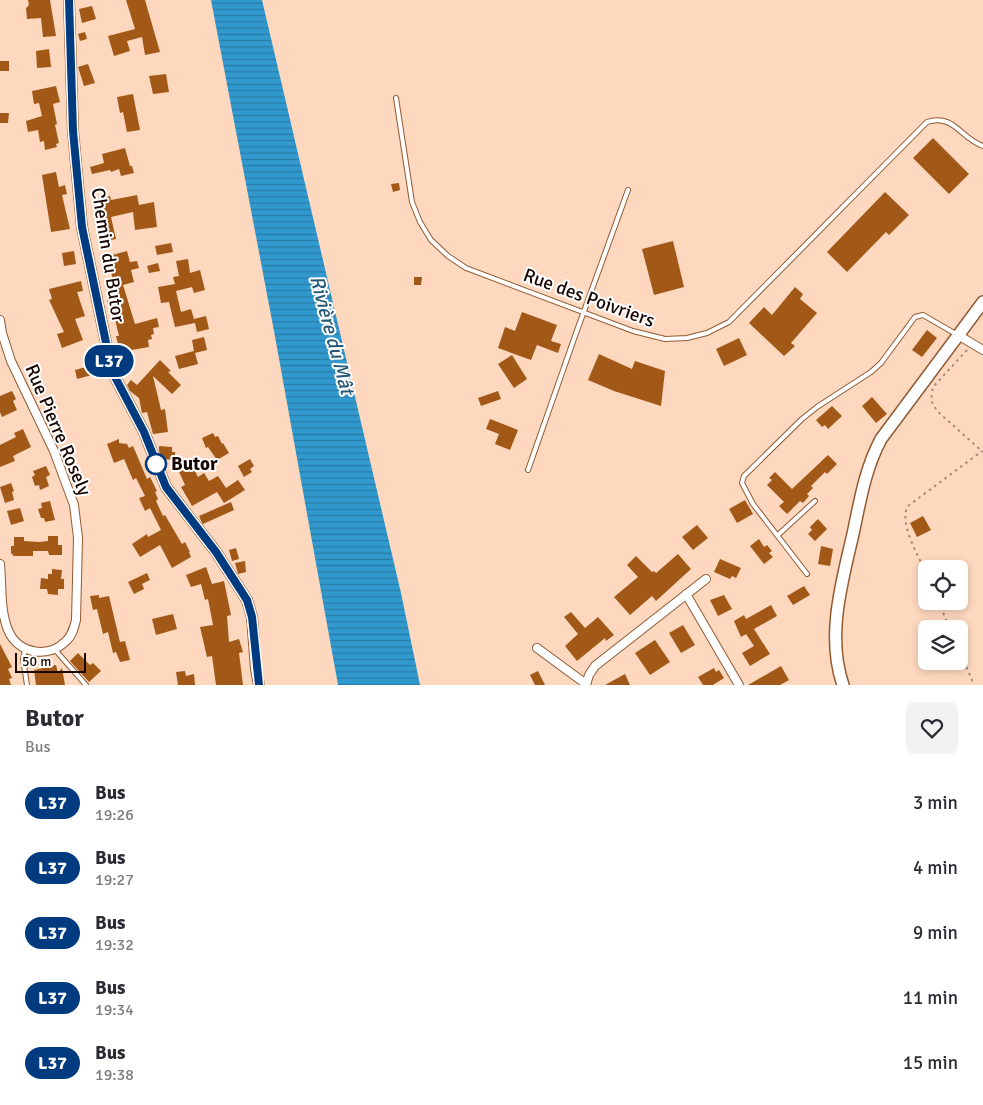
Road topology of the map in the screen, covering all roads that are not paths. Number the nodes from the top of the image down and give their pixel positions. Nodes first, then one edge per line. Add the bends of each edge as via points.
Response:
1 (68, 0) edge
2 (396, 98) dead end
3 (983, 146) edge
4 (628, 190) dead end
5 (983, 302) edge
6 (584, 311) junction
7 (0, 320) edge
8 (1, 333) edge
9 (958, 335) junction
10 (983, 350) edge
11 (528, 470) dead end
12 (815, 501) dead end
13 (778, 535) junction
14 (0, 564) edge
15 (808, 574) dead end
16 (706, 579) dead end
17 (686, 594) junction
18 (537, 648) dead end
19 (56, 649) junction
20 (25, 650) junction
21 (26, 685) edge
22 (86, 685) edge
23 (259, 685) edge
24 (586, 685) edge
25 (739, 685) edge
26 (843, 685) edge

1 - 23 street, Chemin du Butor via 73,131 82,227 110,362 166,487 216,552 247,600 252,617
2 - 6 lane, Rue des Poivriers via 412,202 431,240 466,268
3 - 6 lane, Rue des Poivriers via 976,144 951,122 942,119 927,122 729,322 707,333 665,339 633,331
4 - 6 lane
5 - 9 main road
6 - 11 lane
7 - 8 street, Rue Pierre Rosely
8 - 19 street, Rue Pierre Rosely via 11,362 54,451 74,505 78,538 76,620 67,641
9 - 10 street
9 - 13 lane via 924,315 915,317 872,372 802,419 744,476 742,483 752,504
9 - 26 main road via 871,457 841,586 837,617 836,646
12 - 13 lane
13 - 15 lane
14 - 20 street via 8,630
16 - 17 street
17 - 24 street via 595,666
17 - 25 street
18 - 24 street
19 - 20 street via 46,652
19 - 22 lane
20 - 21 lane via 22,659

